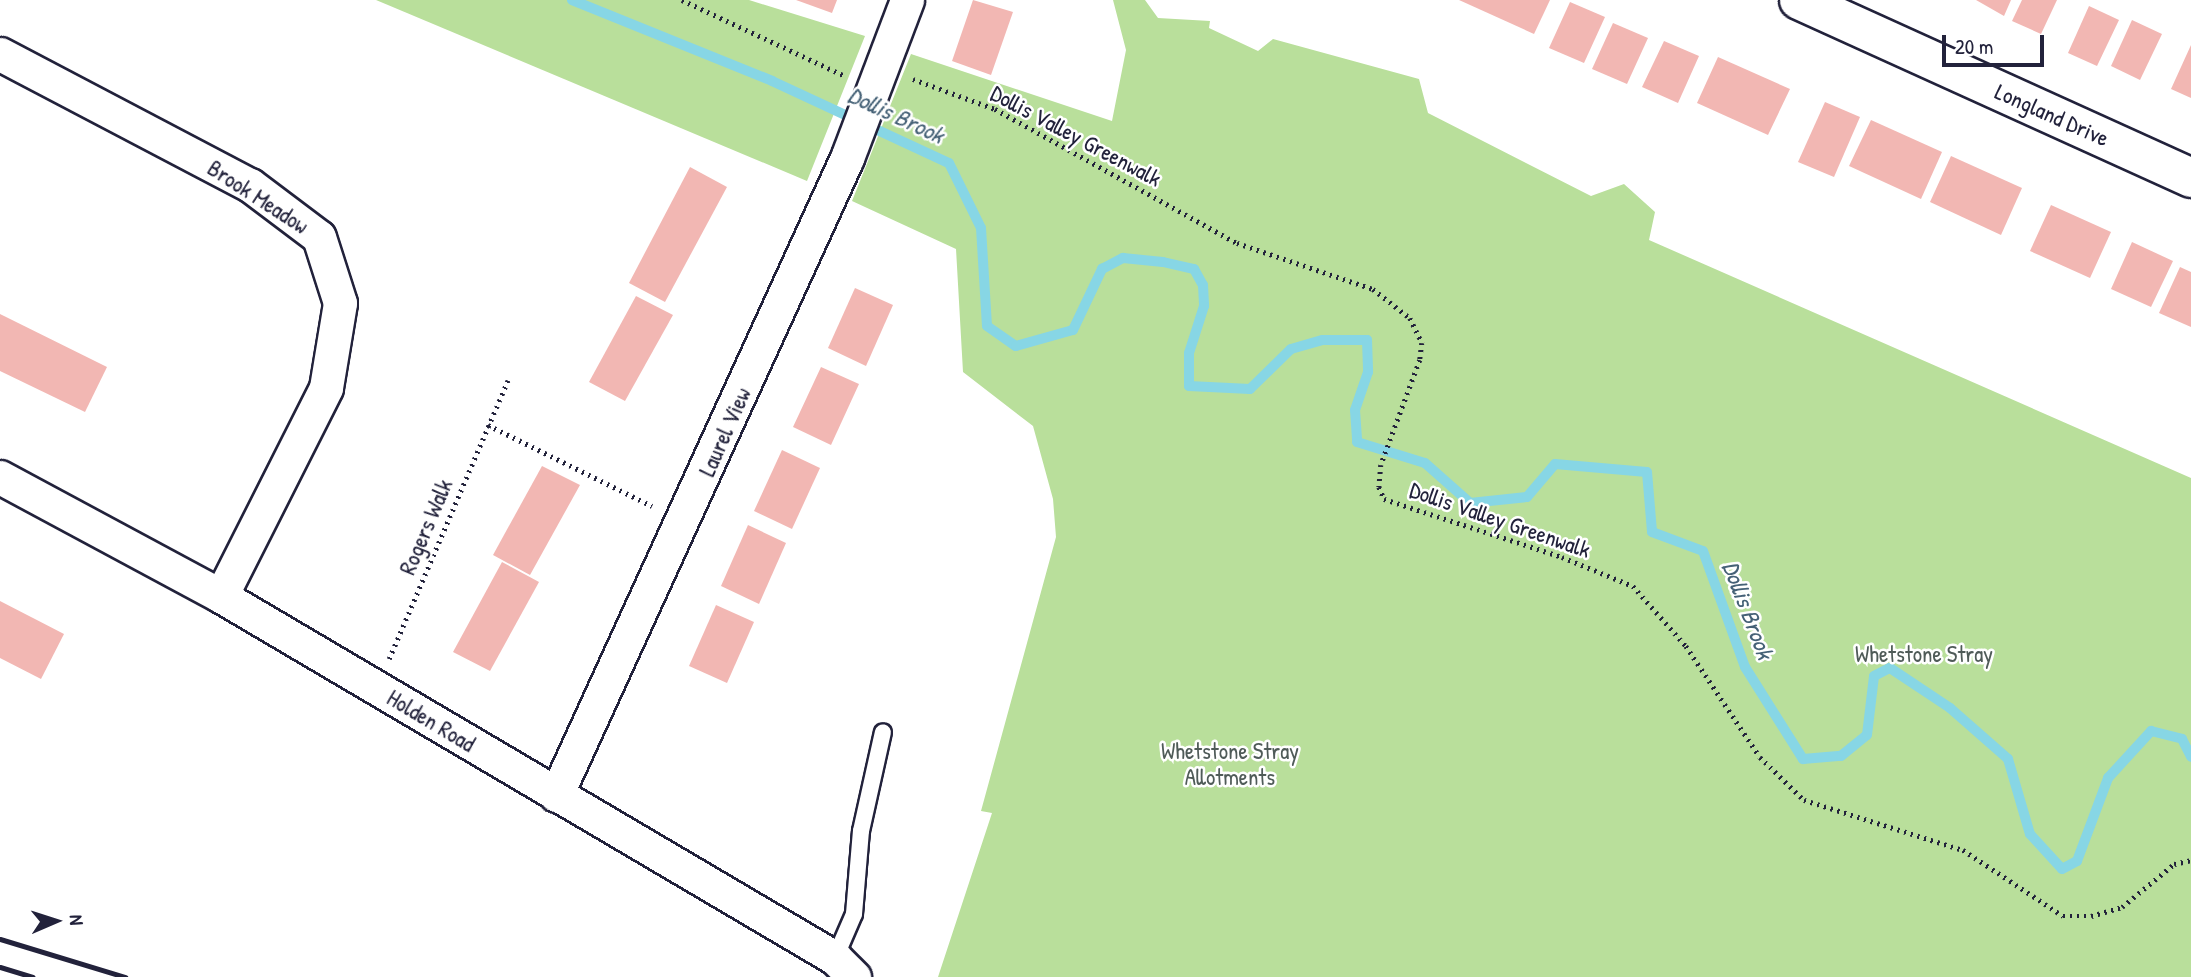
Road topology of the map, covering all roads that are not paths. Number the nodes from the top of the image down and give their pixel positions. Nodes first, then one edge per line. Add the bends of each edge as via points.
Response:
1 (907, 0) edge
2 (1799, 0) edge
3 (0, 54) edge
4 (2191, 178) edge
5 (0, 477) edge
6 (221, 596) junction
7 (883, 732) dead end
8 (556, 795) junction
9 (844, 968) edge

1 - 8 street, Laurel View via 847,158
2 - 4 street, Longland Drive
3 - 6 street, Brook Meadow via 250,186 319,237 340,303 326,388
5 - 6 street, Holden Road
6 - 8 street, Holden Road
7 - 9 lane via 861,831
8 - 9 street, Holden Road

